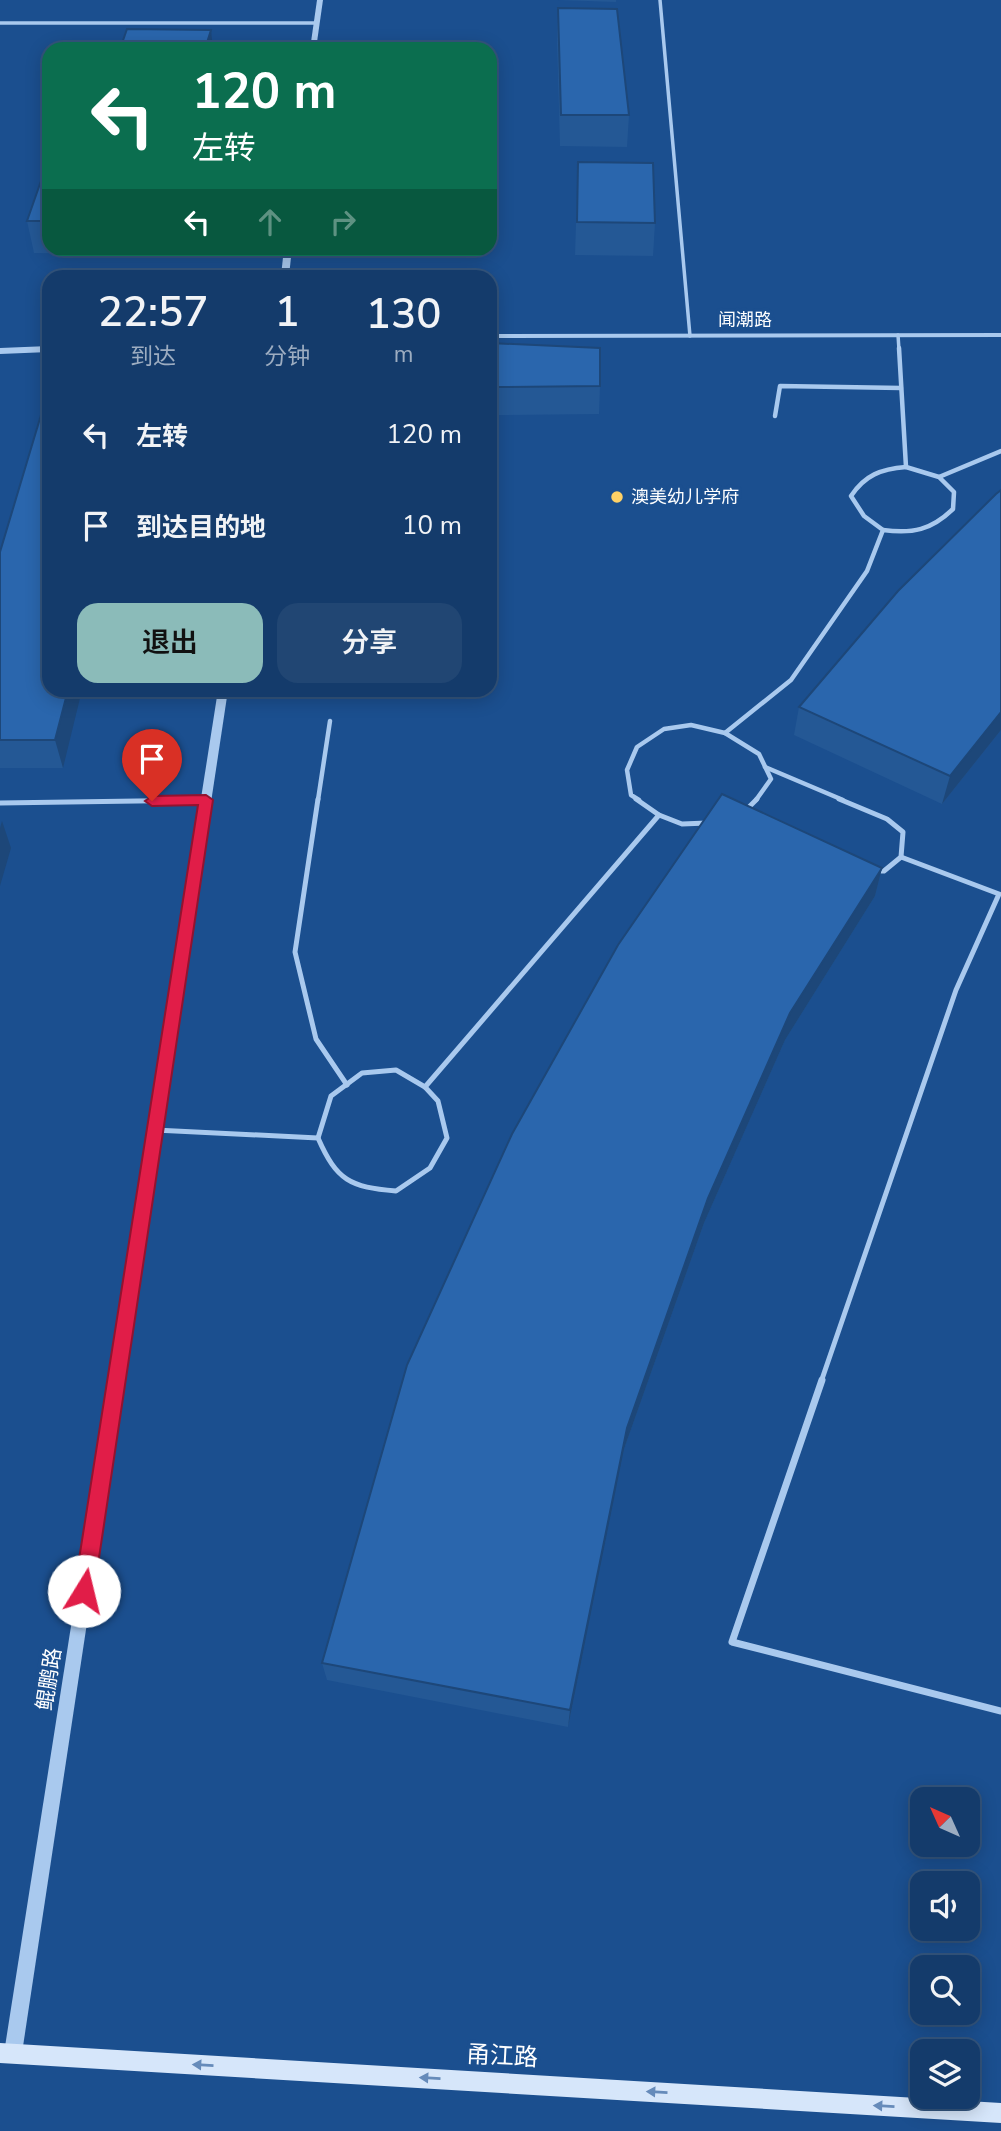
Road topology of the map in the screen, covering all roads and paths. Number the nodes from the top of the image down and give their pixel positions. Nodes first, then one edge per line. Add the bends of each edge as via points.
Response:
1 (320, 0) edge
2 (660, 0) edge
3 (0, 23) edge
4 (316, 23) junction
5 (314, 42) edge
6 (898, 335) junction
7 (1001, 335) edge
8 (497, 336) edge
9 (690, 336) junction
10 (42, 349) edge
11 (0, 351) edge
12 (901, 388) junction
13 (775, 416) dead end
14 (1001, 451) edge
15 (906, 467) junction
16 (939, 477) junction
17 (883, 530) junction
18 (222, 697) edge
19 (330, 721) dead end
20 (725, 733) junction
21 (765, 767) junction
22 (206, 800) junction
23 (0, 803) edge
24 (743, 812) edge
25 (659, 815) junction
26 (718, 822) edge
27 (901, 857) junction
28 (873, 871) edge
29 (347, 1085) junction
30 (425, 1087) junction
31 (155, 1130) junction
32 (318, 1138) junction
33 (1001, 1711) edge
34 (6, 2053) edge
35 (1001, 2113) edge

1 - 4 street
2 - 9 lane
3 - 4 lane
4 - 5 street
6 - 7 street, 闻潮路
6 - 9 street, 闻潮路
6 - 12 lane
8 - 9 street, 闻潮路
10 - 11 street
12 - 13 lane via 780,386
12 - 15 lane
14 - 16 lane
15 - 16 lane
15 - 17 lane via 882,469 859,481 851,495 864,516
16 - 17 lane via 954,492 953,509 933,529 909,533
17 - 20 lane via 867,571 791,680
18 - 22 street, 鲲鹏路
19 - 29 lane via 295,952 316,1039
20 - 21 lane via 759,754
20 - 25 lane via 691,725 663,729 637,747 627,770 631,795
21 - 24 lane via 771,779 751,808
21 - 27 lane via 887,819 903,832
22 - 23 lane
22 - 31 street, 鲲鹏路
25 - 26 lane via 682,824
25 - 30 lane
27 - 28 lane via 884,871
27 - 33 lane via 999,894 956,990 732,1642
29 - 30 lane via 362,1073 396,1070
29 - 32 lane via 331,1097
30 - 32 lane via 438,1101 447,1138 430,1168 396,1191 356,1188 330,1168
31 - 32 lane
31 - 34 street, 鲲鹏路
35 -> 34 main road, 甬江路

